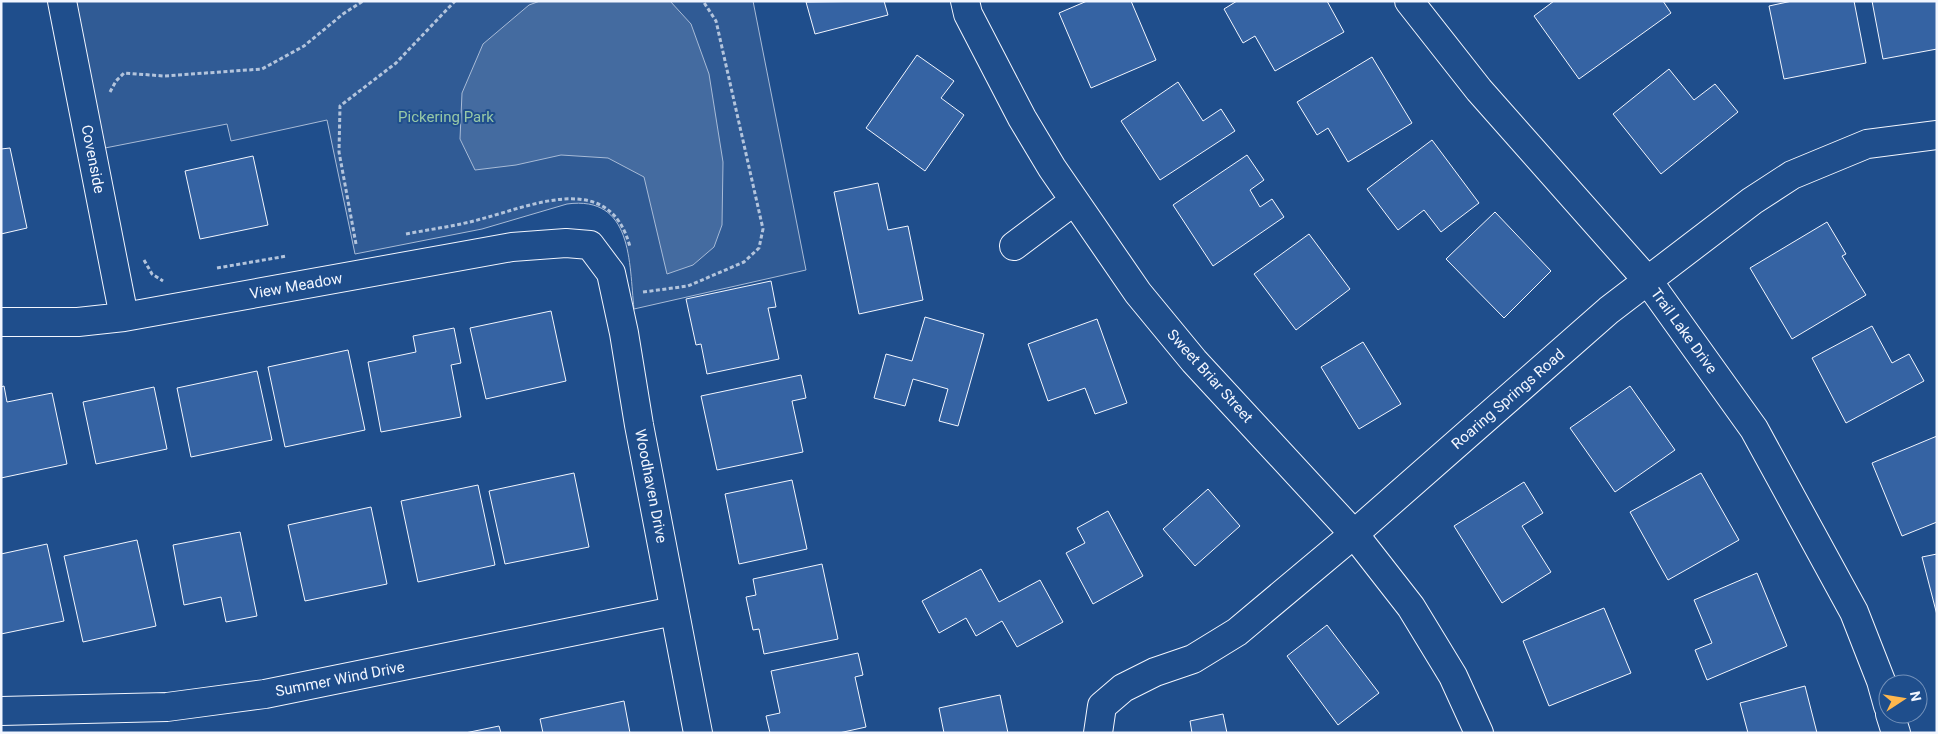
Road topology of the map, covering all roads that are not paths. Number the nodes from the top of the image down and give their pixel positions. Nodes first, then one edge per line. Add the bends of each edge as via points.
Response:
1 (62, 1) edge
2 (965, 1) edge
3 (1409, 1) edge
4 (1937, 134) edge
5 (1074, 201) junction
6 (590, 245) joint
7 (1014, 246) dead end
8 (1648, 281) junction
9 (124, 317) junction
10 (1, 322) edge
11 (1354, 534) junction
12 (674, 611) junction
13 (1878, 674) edge
14 (1, 711) edge
15 (698, 733) edge
16 (1098, 733) edge
17 (1479, 733) edge

1 - 9 street, Covenside
2 - 5 street, Sweet Briar Street via 968,14 1022,118
3 - 8 street, Trail Lake Drive via 1479,90
4 - 8 street, Roaring Springs Road via 1868,144 1792,175 1752,201
5 - 7 street
5 - 11 street, Sweet Briar Street via 1138,293 1194,361
6 - 9 street, View Meadow via 566,243 512,248
6 - 12 street, Woodhaven Drive via 611,273
8 - 11 street, Roaring Springs Road via 1609,310
8 - 13 street, Trail Lake Drive via 1754,429 1854,612
9 - 10 street, View Meadow via 78,322
11 - 16 street, Roaring Springs Road via 1237,632 1193,659 1155,672 1124,688 1102,706
11 - 17 street, Sweet Briar Street via 1411,607 1453,676
12 - 14 street, Summer Wind Drive via 265,694 167,707
12 - 15 street, Woodhaven Drive

